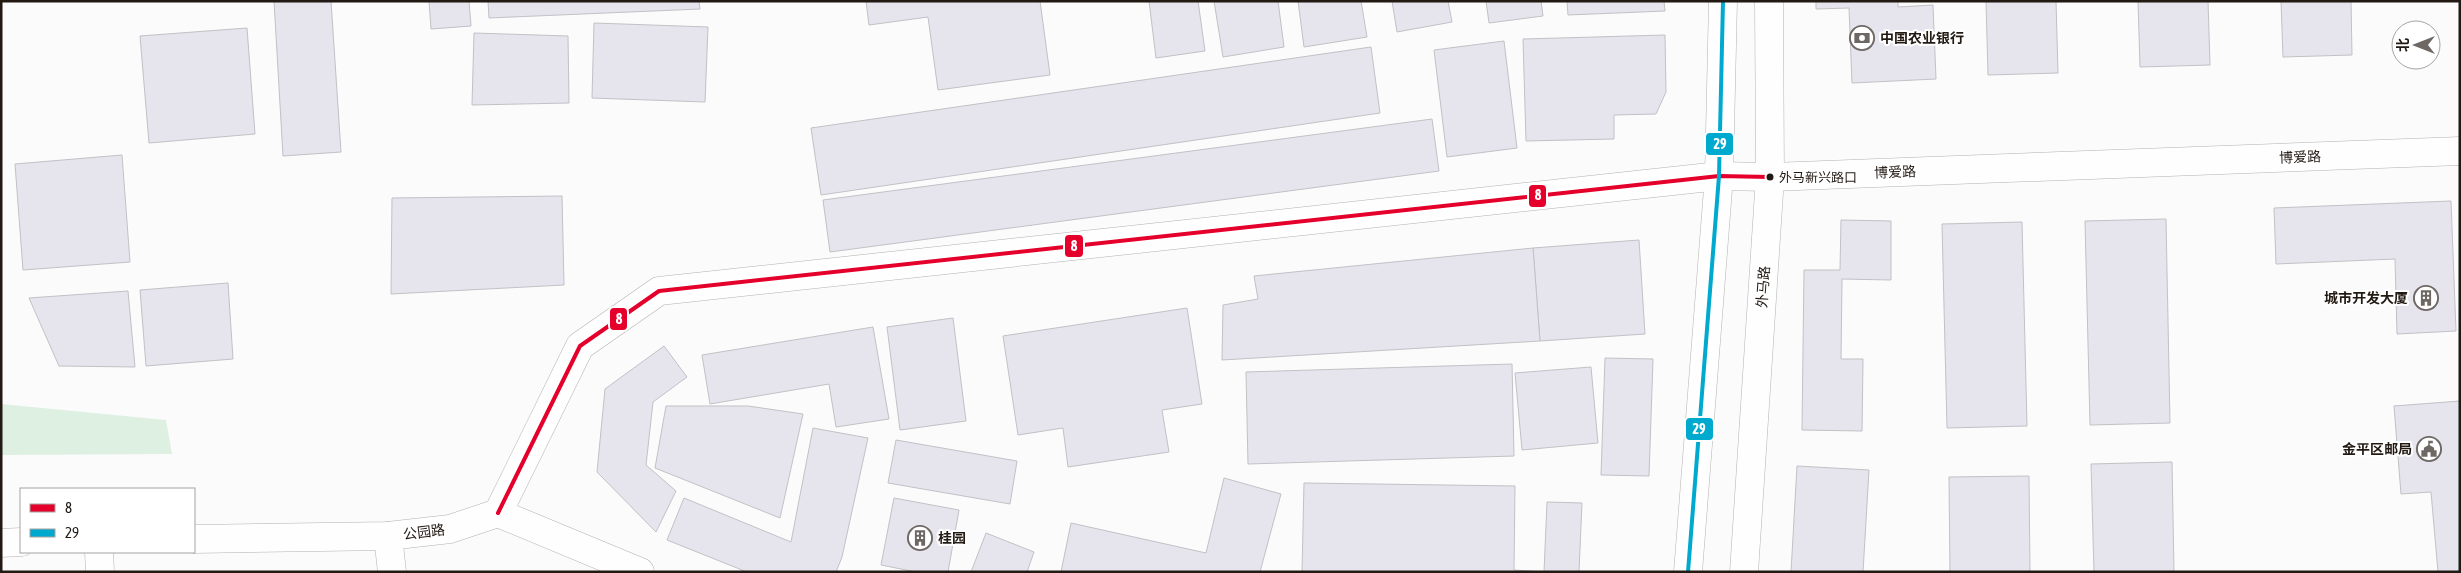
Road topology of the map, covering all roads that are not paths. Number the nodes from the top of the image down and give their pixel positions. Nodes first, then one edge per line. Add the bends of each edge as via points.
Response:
1 (1723, 1) edge
2 (1769, 1) edge
3 (2460, 150) edge
4 (1719, 176) junction
5 (1770, 177) junction
6 (498, 513) junction
7 (388, 536) junction
8 (195, 539) edge
9 (20, 542) edge
10 (1, 543) edge
11 (99, 553) edge
12 (100, 572) edge
13 (392, 572) edge
14 (640, 572) edge
15 (1688, 572) edge
16 (1744, 572) edge

1 - 4 street
2 - 5 street, 外马路
3 - 5 street, 博爱路
4 - 5 street, 博爱路
4 - 6 street, 博爱路 via 659,291 580,346
4 - 15 street
5 - 16 street, 外马路
6 - 7 street, 公园路 via 450,529
6 - 14 street
7 - 8 street, 公园路
7 - 13 street
9 - 10 street
11 - 12 street

